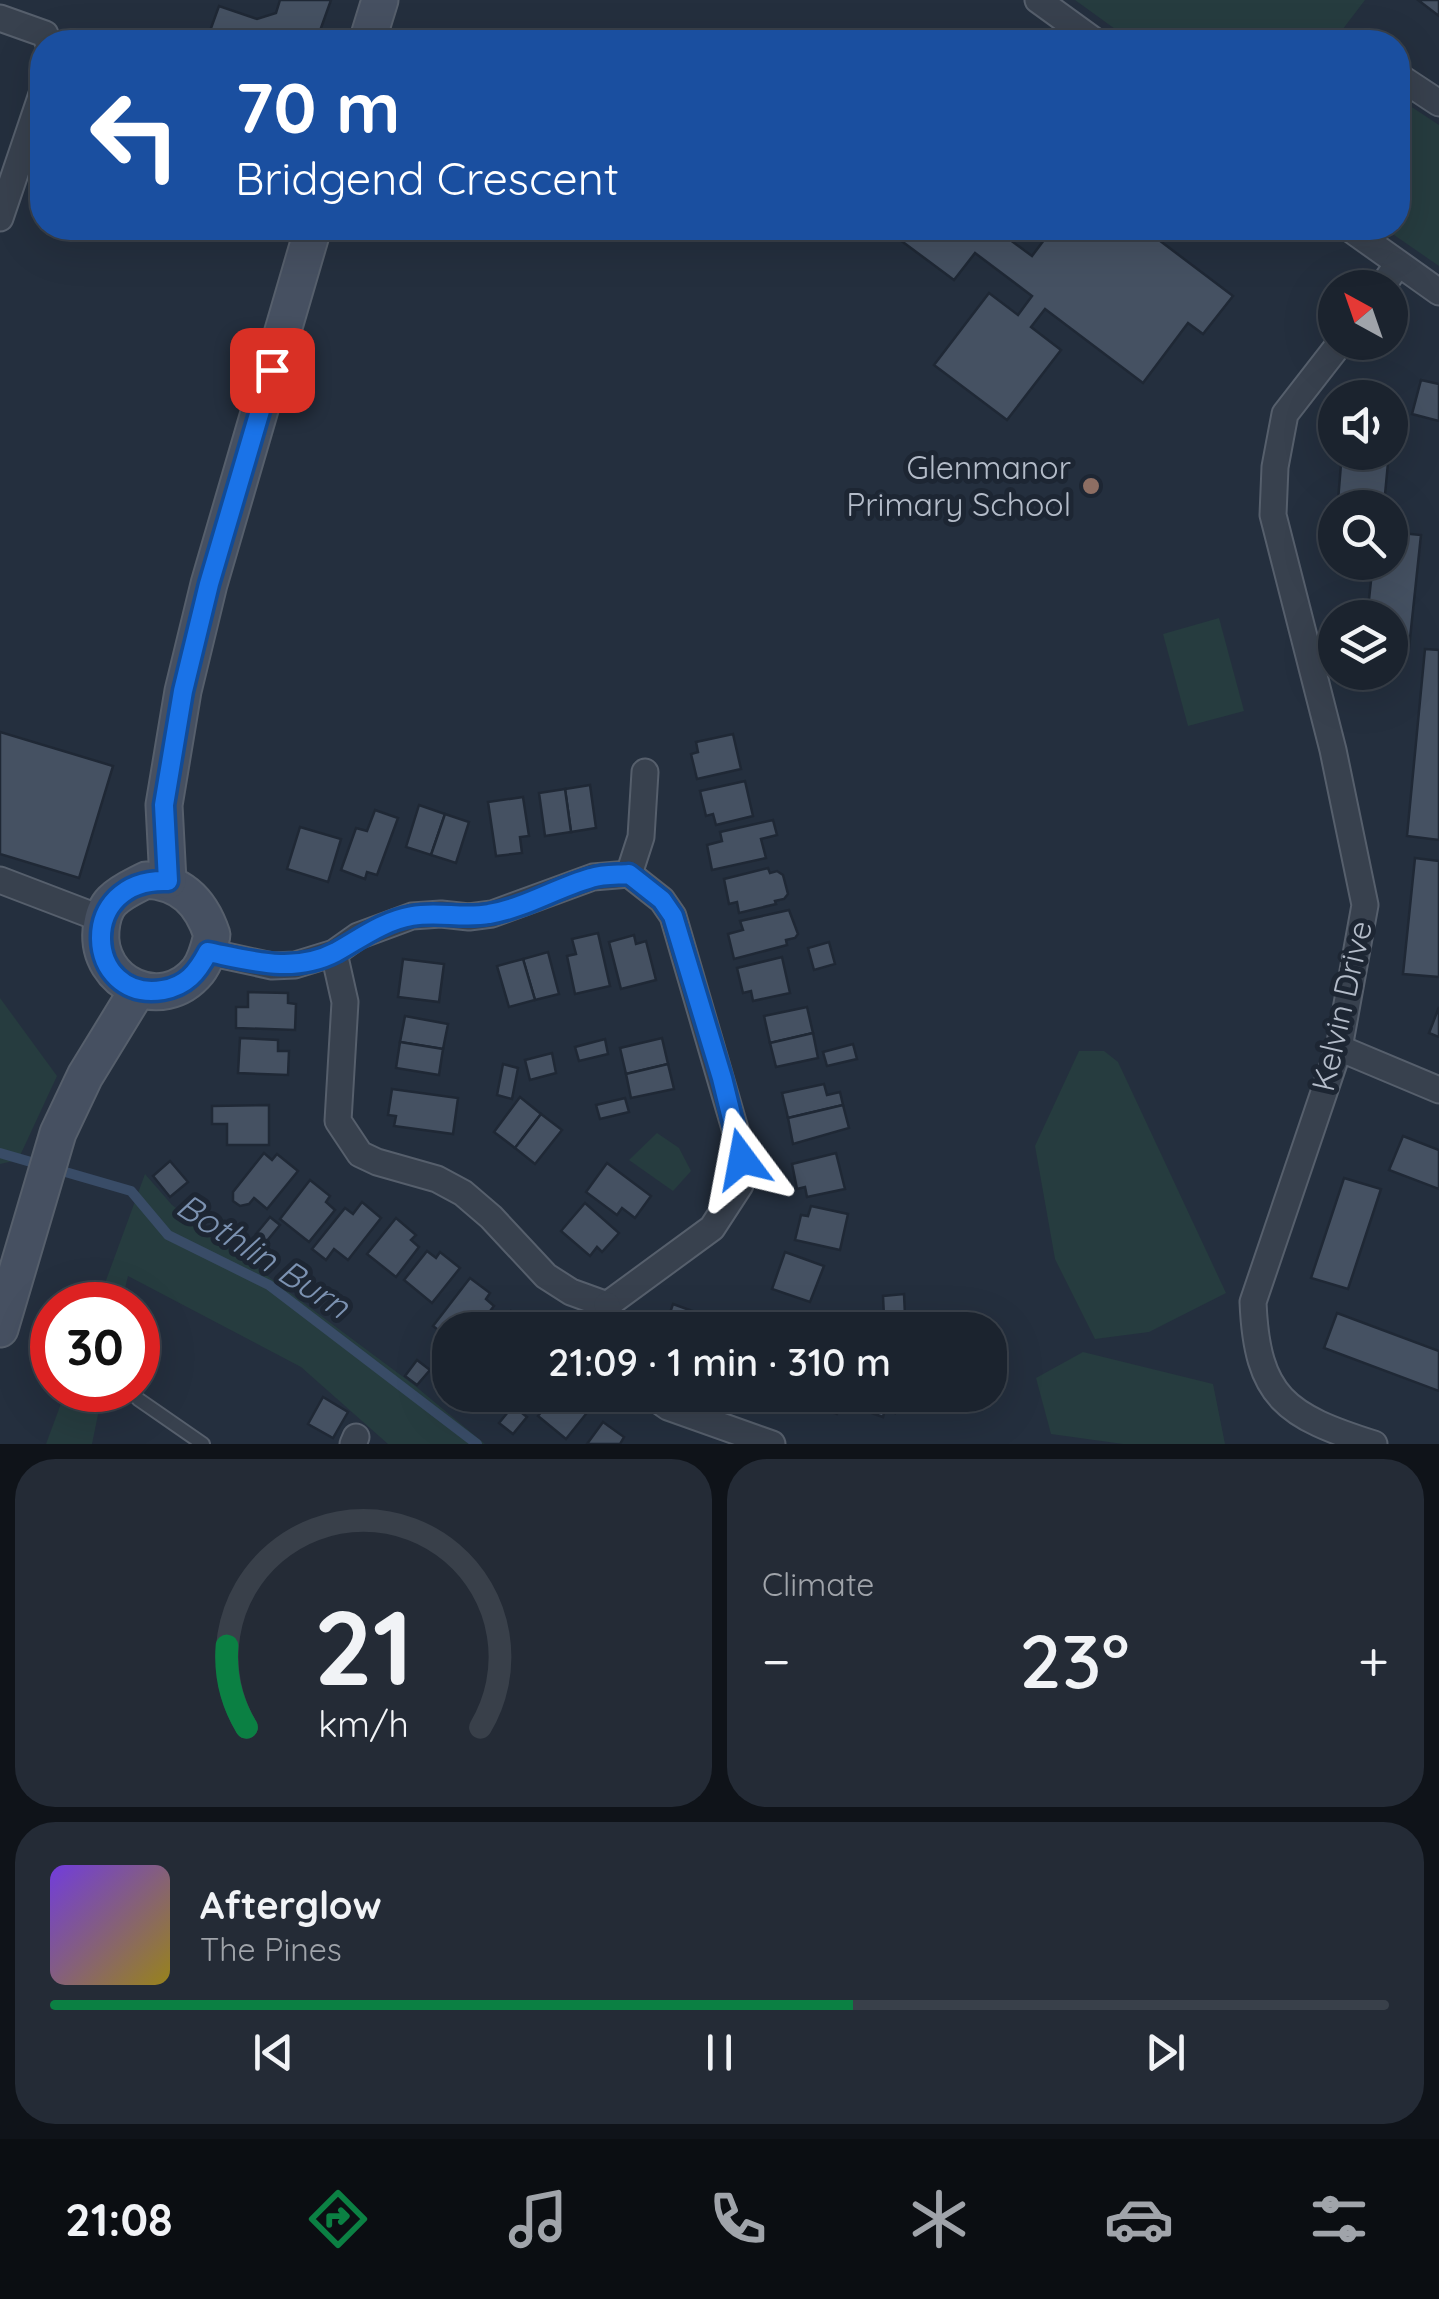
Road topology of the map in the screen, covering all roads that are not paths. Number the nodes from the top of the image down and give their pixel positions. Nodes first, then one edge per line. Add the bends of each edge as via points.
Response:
1 (380, 0) edge
2 (1038, 0) edge
3 (0, 18) edge
4 (34, 30) edge
5 (371, 30) edge
6 (1079, 30) edge
7 (1410, 84) edge
8 (1439, 103) edge
9 (30, 129) edge
10 (0, 218) edge
11 (310, 240) edge
12 (1365, 240) edge
13 (1398, 264) junction
14 (1394, 270) edge
15 (1439, 292) edge
16 (1327, 360) edge
17 (645, 772) dead end
18 (629, 874) junction
19 (0, 880) edge
20 (168, 881) junction
21 (102, 919) junction
22 (208, 952) junction
23 (334, 953) junction
24 (137, 991) junction
25 (1339, 1048) junction
26 (1439, 1090) edge
27 (602, 1312) edge
28 (618, 1312) edge
29 (0, 1329) edge
30 (157, 1412) edge
31 (682, 1412) edge
32 (203, 1444) edge
33 (772, 1444) edge
34 (1374, 1444) edge

1 - 5 street
2 - 6 street
3 - 4 street
7 - 8 street
9 - 10 street
11 - 20 street via 183,691 164,805
12 - 13 street
13 - 14 street
13 - 15 street
16 - 25 street, Kelvin Drive via 1285,414 1273,514 1365,905
17 - 18 street via 641,837
18 - 23 street via 593,877 492,914 412,916 358,936
18 - 28 street via 673,916 742,1159 740,1185 712,1228
19 - 21 street
20 - 21 street via 146,880 125,890
20 - 22 street via 202,908 212,935
21 - 24 street via 106,963
22 - 23 street via 272,966
22 - 24 street via 178,986
23 - 27 street via 345,1002 338,1121 360,1154 462,1194 546,1276
24 - 29 street via 58,1134
25 - 26 street
25 - 34 street, Kelvin Drive via 1253,1302 1255,1344 1275,1392 1296,1412
30 - 32 lane
31 - 33 street

